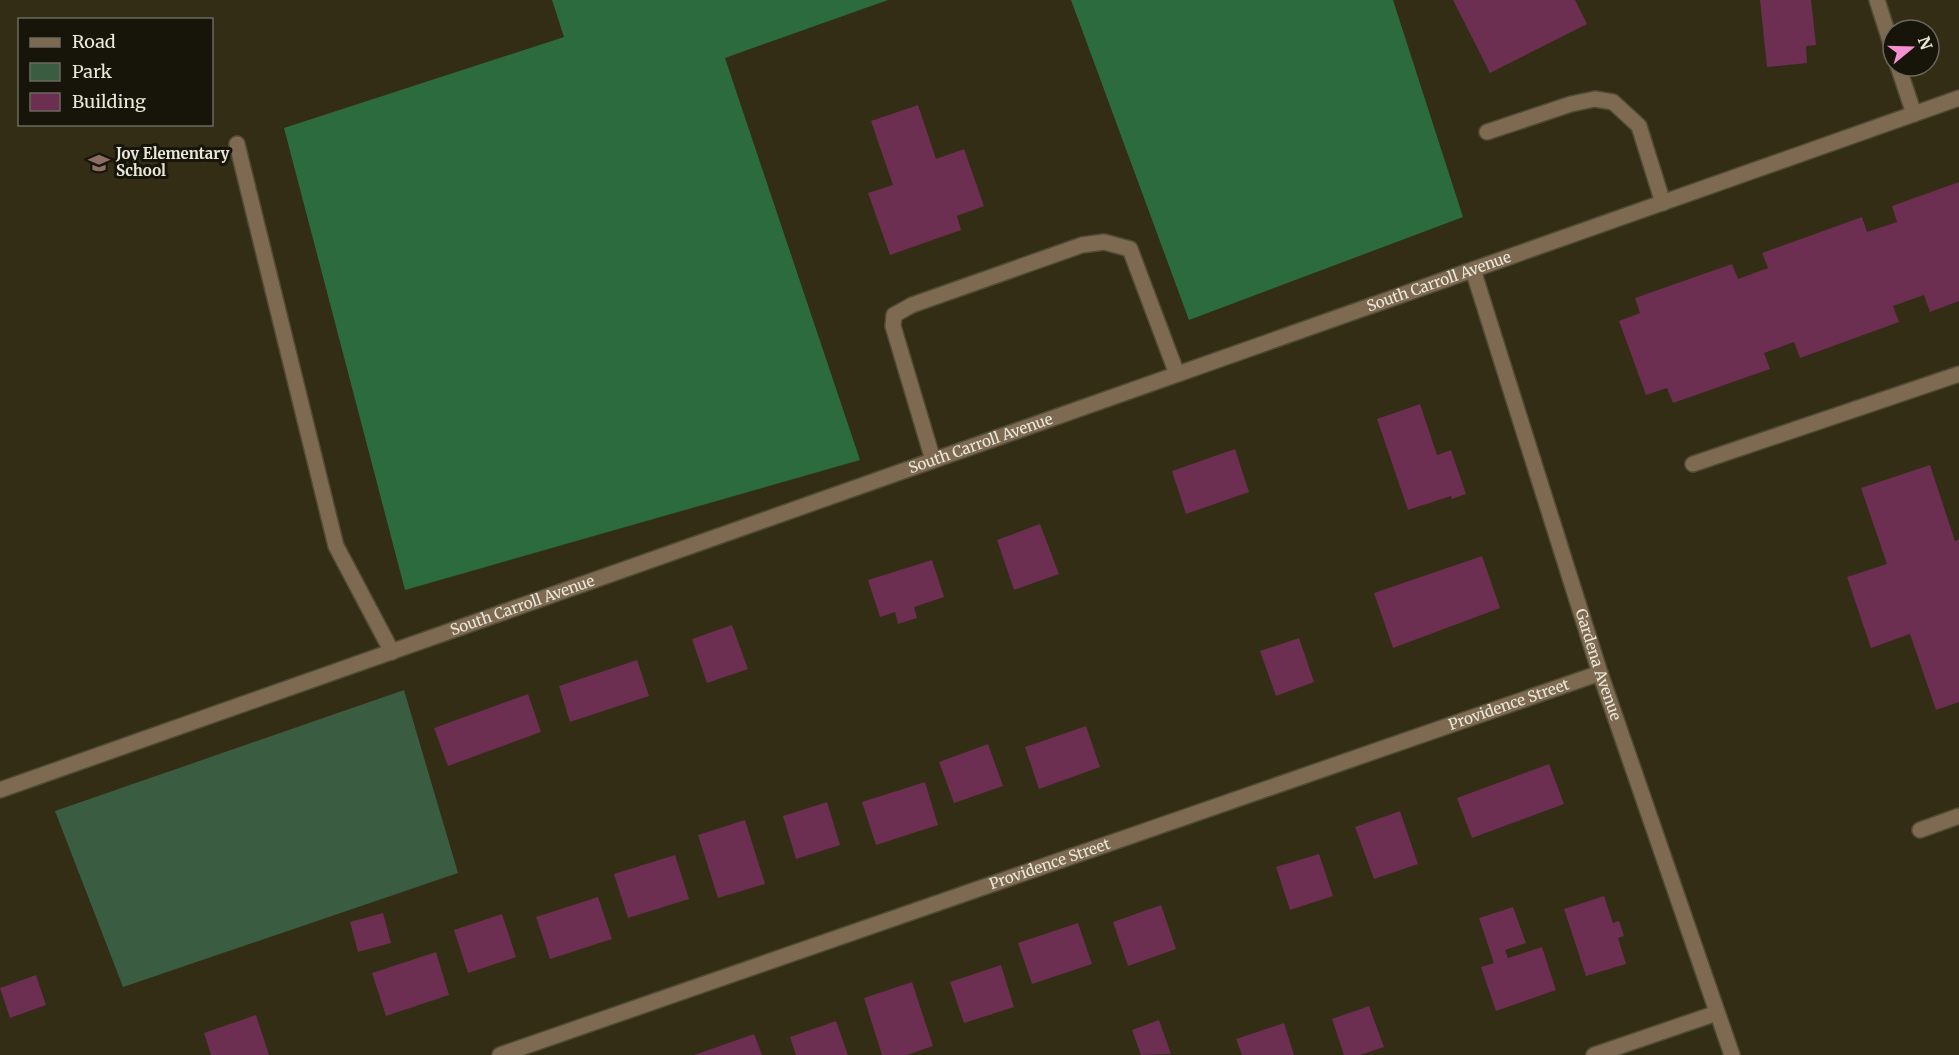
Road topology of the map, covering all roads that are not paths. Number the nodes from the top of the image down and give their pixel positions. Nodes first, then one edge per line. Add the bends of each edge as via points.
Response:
1 (1877, 0) edge
2 (1883, 18) edge
3 (1902, 78) edge
4 (1959, 98) edge
5 (1914, 114) junction
6 (1487, 132) dead end
7 (237, 144) dead end
8 (1663, 203) junction
9 (1473, 270) junction
10 (1177, 374) junction
11 (1959, 374) edge
12 (933, 460) junction
13 (1693, 464) dead end
14 (392, 652) junction
15 (1600, 673) junction
16 (0, 790) edge
17 (1959, 816) edge
18 (1920, 830) dead end
19 (1717, 1013) junction
20 (500, 1055) edge
21 (1594, 1055) edge
22 (1732, 1055) edge

1 - 2 street
3 - 5 street
4 - 5 street, South Carroll Avenue
5 - 8 street, South Carroll Avenue
6 - 8 street via 1571,104 1596,99 1613,102 1640,126
7 - 14 street via 336,546
8 - 9 street, South Carroll Avenue
9 - 10 street, South Carroll Avenue
9 - 15 street, Gardena Avenue
10 - 12 street, South Carroll Avenue
10 - 12 street via 1130,249 1104,242 1082,245 912,304 894,315 892,326
11 - 13 street
12 - 14 street, South Carroll Avenue
14 - 16 street, South Carroll Avenue
15 - 19 street, Gardena Avenue
15 - 20 street, Providence Street
17 - 18 street
19 - 21 street
19 - 22 street, Gardena Avenue

